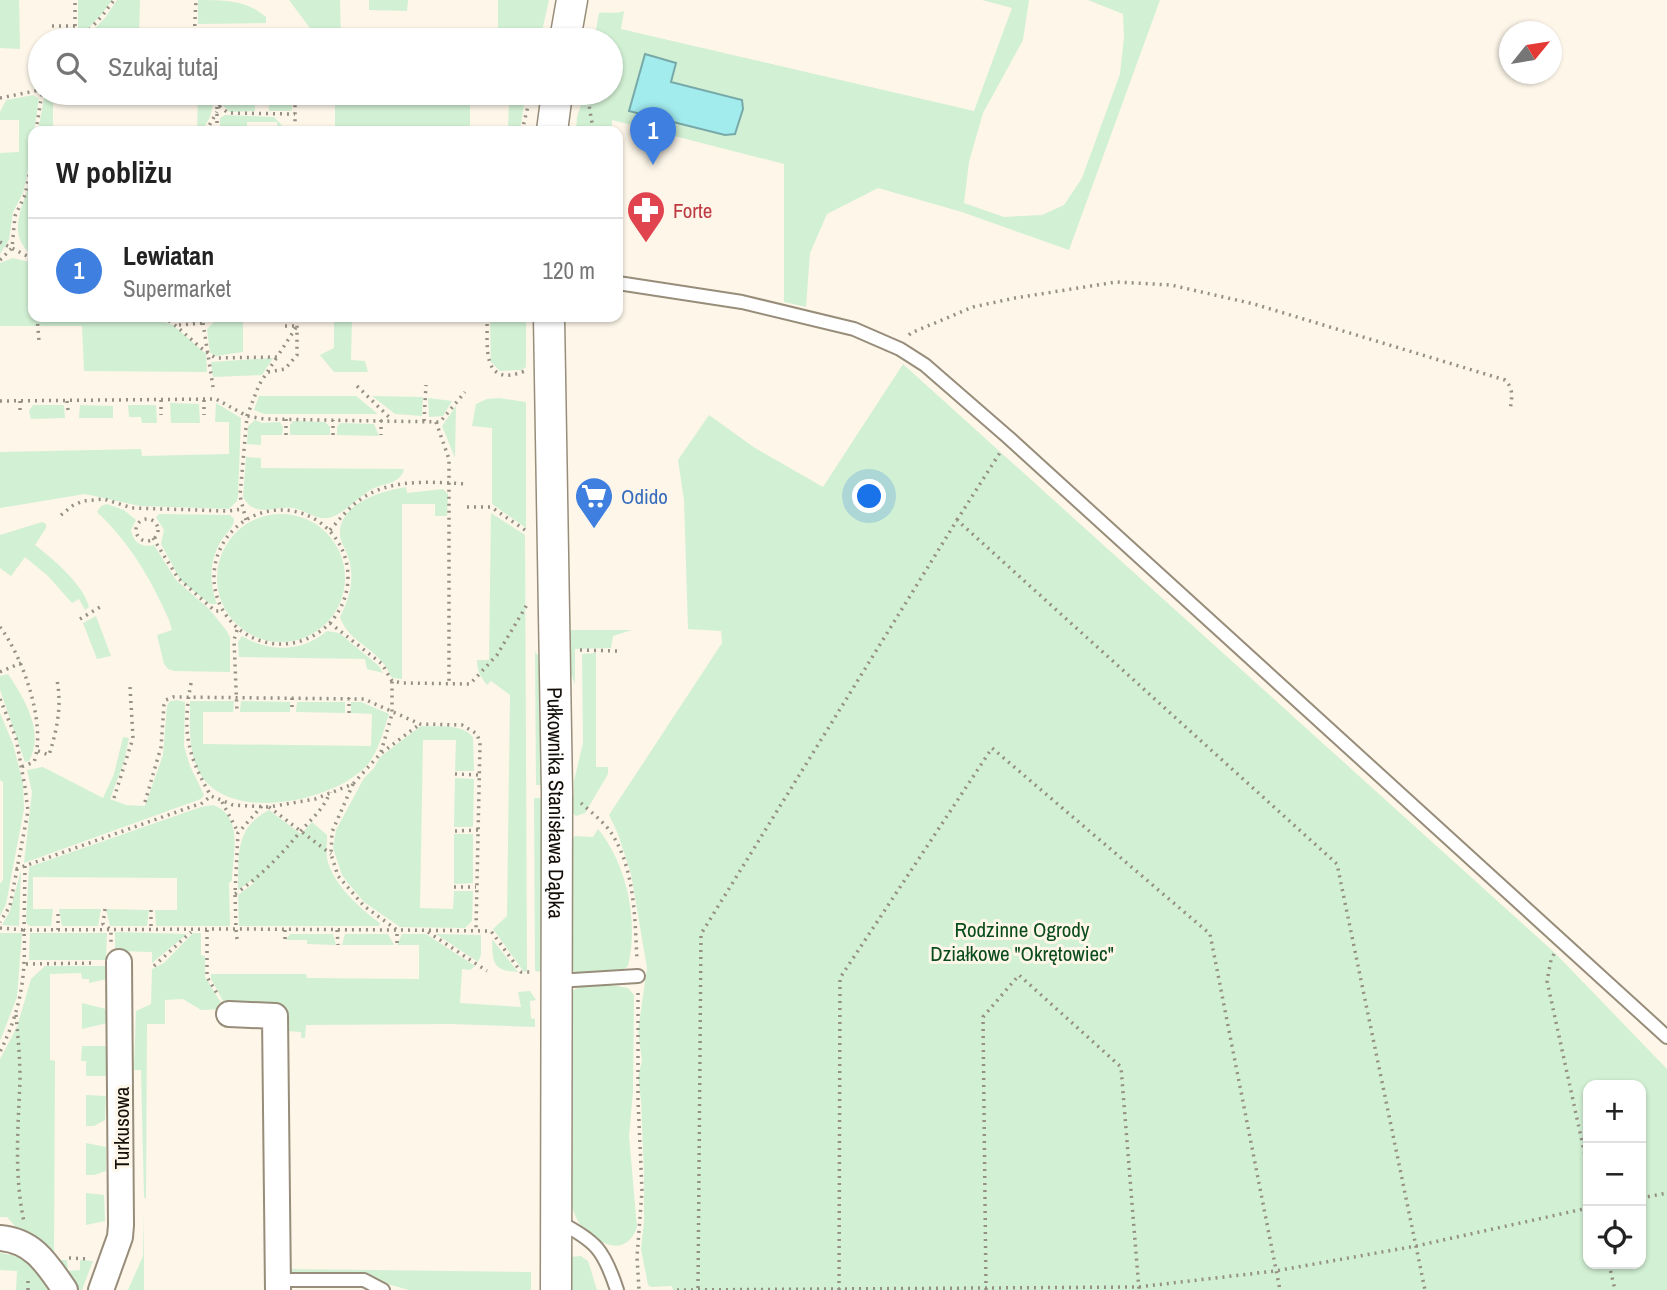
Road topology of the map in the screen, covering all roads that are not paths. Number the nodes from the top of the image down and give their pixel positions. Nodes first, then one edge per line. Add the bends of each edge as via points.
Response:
1 (572, 0) edge
2 (567, 28) edge
3 (555, 105) edge
4 (553, 126) edge
5 (623, 284) edge
6 (549, 322) edge
7 (119, 962) road end
8 (638, 976) road end
9 (544, 977) junction
10 (229, 1014) road end
11 (1667, 1037) edge
12 (556, 1220) junction
13 (0, 1238) edge
14 (278, 1285) edge
15 (65, 1290) edge
16 (101, 1290) edge
17 (383, 1290) edge
18 (556, 1290) edge
19 (617, 1290) edge

1 - 2 street
3 - 4 street
5 - 11 lane via 694,293 854,329 925,365
6 - 9 street, Pułkownika Stanisława Dąbka via 556,744
7 - 16 street, Turkusowa via 121,1225
8 - 9 lane
9 - 12 street, Pułkownika Stanisława Dąbka
10 - 14 street via 275,1016
12 - 18 street, Pułkownika Stanisława Dąbka
12 - 19 lane via 586,1236 608,1261
13 - 15 street via 18,1241 37,1252
14 - 17 lane via 364,1280

